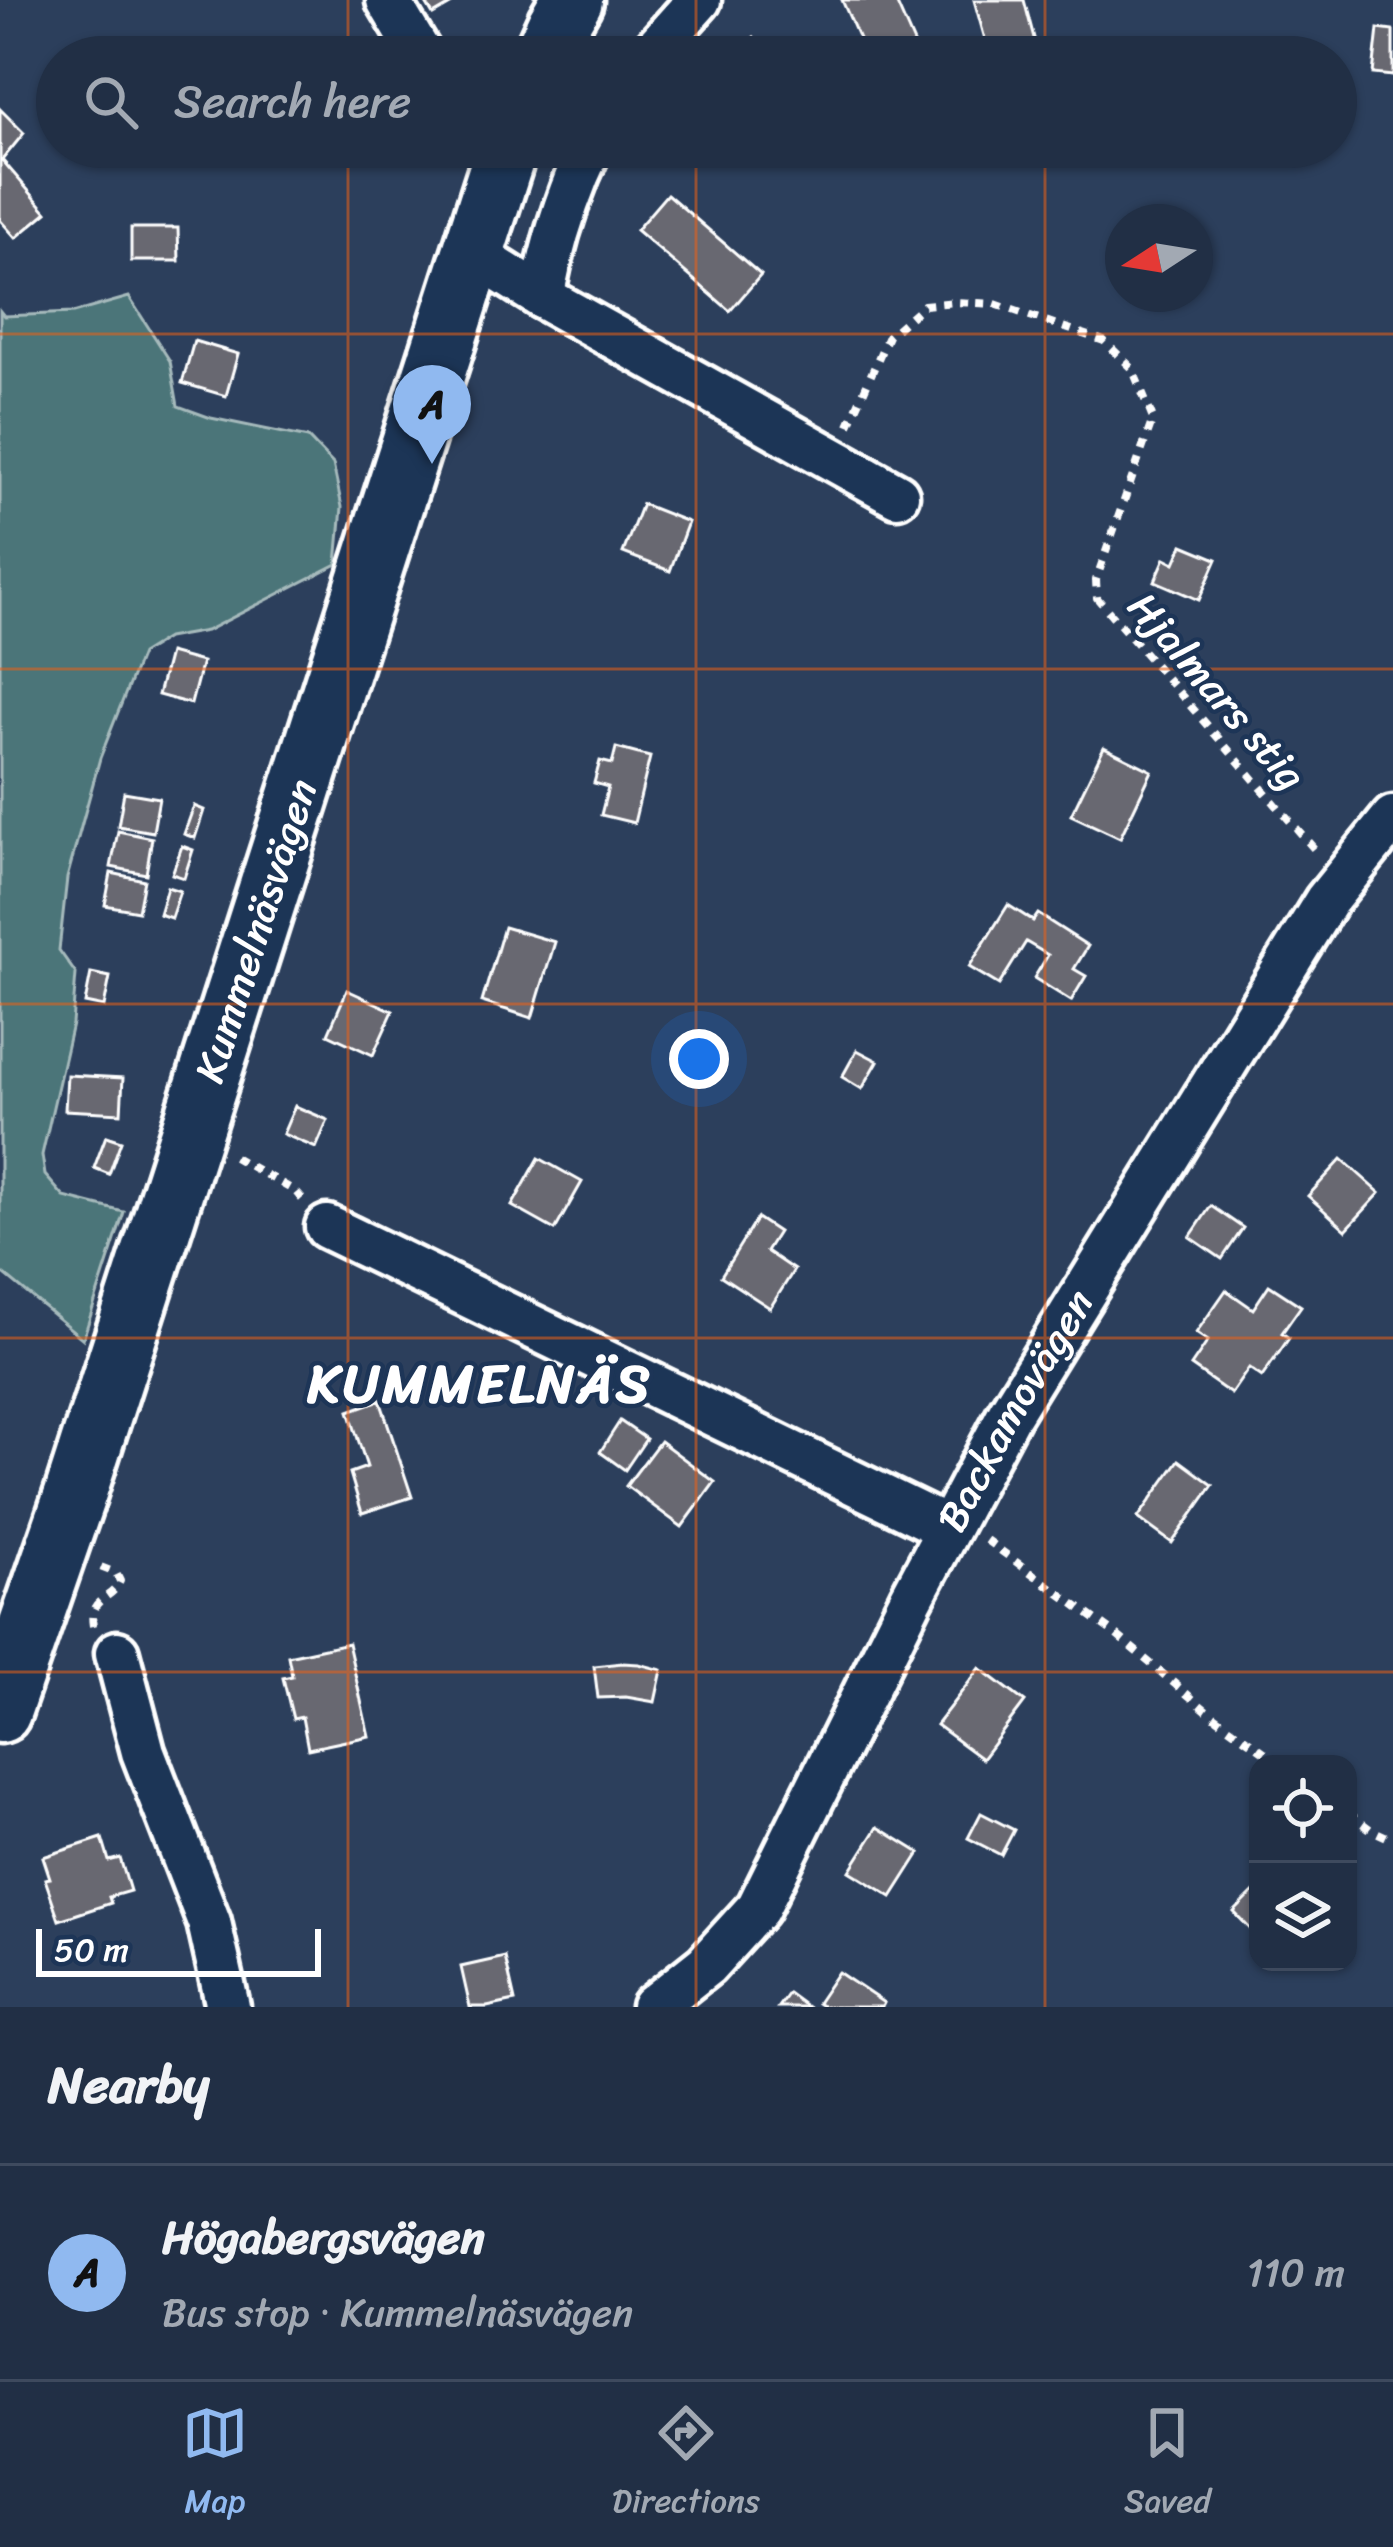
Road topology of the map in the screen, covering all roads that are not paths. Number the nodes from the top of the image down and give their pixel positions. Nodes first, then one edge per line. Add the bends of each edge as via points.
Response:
1 (388, 0) edge
2 (572, 0) edge
3 (699, 0) edge
4 (409, 36) edge
5 (554, 36) edge
6 (667, 36) edge
7 (500, 168) edge
8 (580, 168) edge
9 (474, 254) junction
10 (542, 297) junction
11 (897, 495) dead end
12 (1393, 818) edge
13 (327, 1227) road end
14 (951, 1522) junction
15 (117, 1653) dead end
16 (0, 1712) edge
17 (228, 2007) edge
18 (653, 2007) edge

1 - 4 street
2 - 5 street
3 - 6 street
7 - 9 street, Kummelnäsvägen
8 - 10 street
9 - 10 street
9 - 16 street, Kummelnäsvägen
10 - 11 street
12 - 14 street, Backamovägen via 1313,920
13 - 14 street
14 - 18 street, Backamovägen via 758,1908 706,1966
15 - 17 street via 143,1752 208,1922

